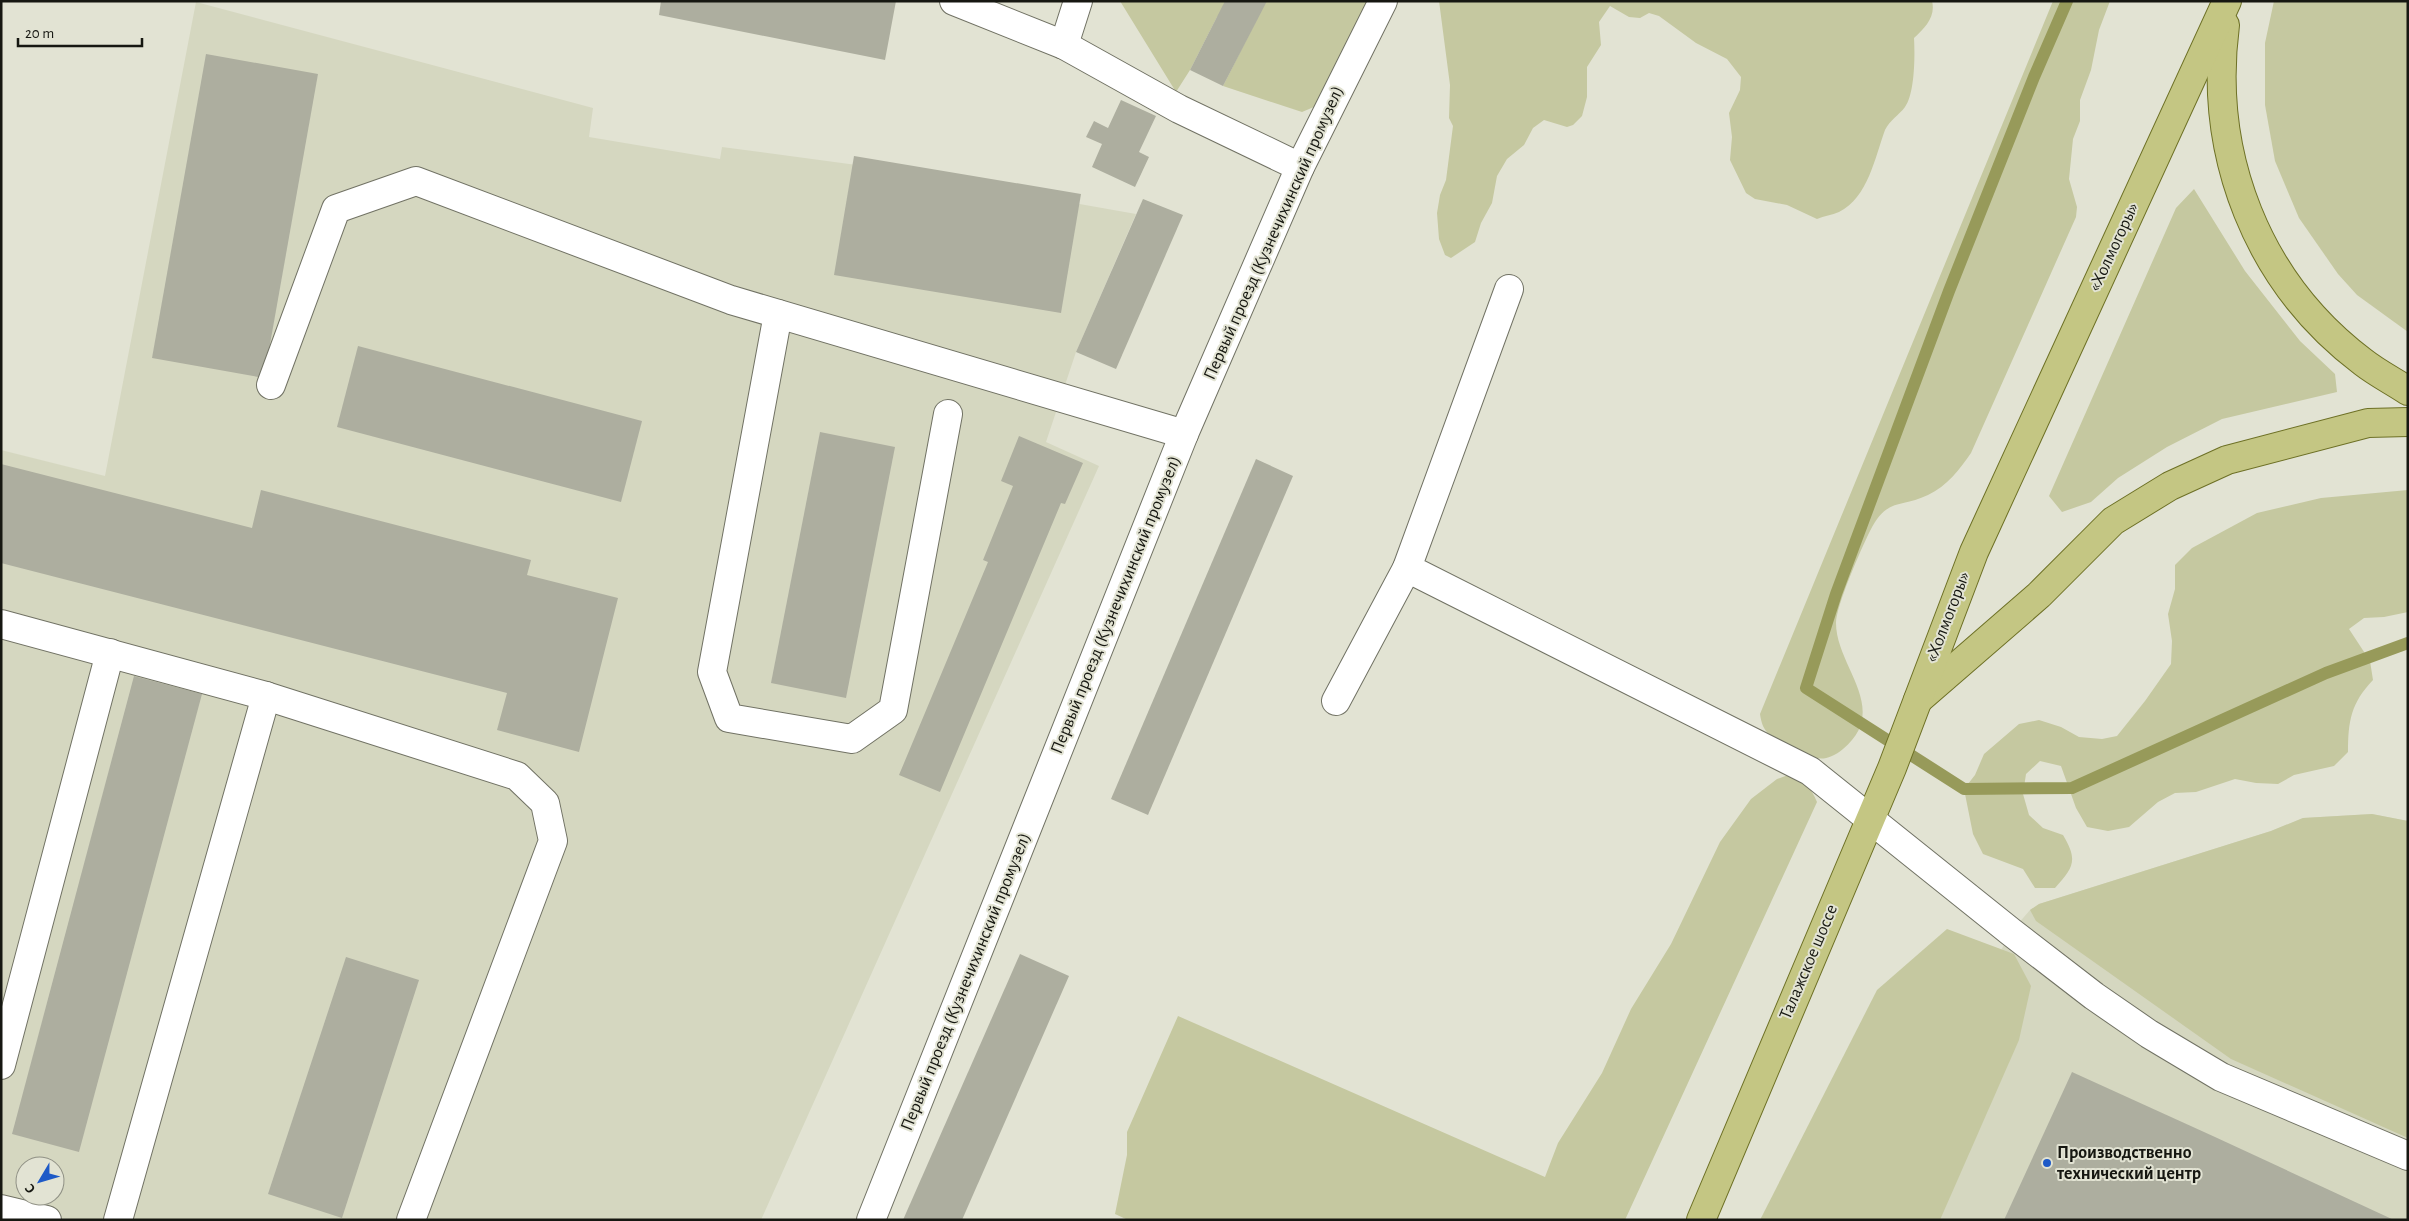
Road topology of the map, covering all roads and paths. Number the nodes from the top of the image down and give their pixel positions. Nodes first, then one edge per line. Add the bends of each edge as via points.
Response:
1 (954, 1) edge
2 (1078, 1) edge
3 (1383, 1) edge
4 (2227, 1) edge
5 (1064, 45) junction
6 (1300, 167) junction
7 (1508, 289) dead end
8 (778, 314) junction
9 (271, 385) dead end
10 (2408, 391) edge
11 (948, 414) dead end
12 (2408, 422) edge
13 (1184, 434) junction
14 (1407, 568) junction
15 (1, 624) edge
16 (110, 653) junction
17 (266, 696) junction
18 (1336, 702) dead end
19 (1915, 703) junction
20 (1869, 818) junction
21 (1, 1065) edge
22 (2408, 1156) edge
23 (1, 1208) edge
24 (47, 1220) edge
25 (118, 1220) edge
26 (411, 1220) edge
27 (871, 1220) edge
28 (1701, 1220) edge

1 - 5 street
2 - 5 street
3 - 6 street, Первый проезд (Кузнечихинский промузел)
4 - 10 main road, «Холмогоры» via 2220,59 2223,124 2230,162 2260,240 2279,272 2315,319 2363,362
4 - 19 main road, «Холмогоры» via 1974,552
5 - 6 street via 1179,109
6 - 13 street, Первый проезд (Кузнечихинский промузел)
7 - 14 street
8 - 9 street via 732,300 416,181 336,209
8 - 11 street via 712,672 729,718 852,739 893,710
8 - 13 street
12 - 19 main road, «Холмогоры» via 2368,423 2227,460 2170,486 2113,521 2039,595
13 - 27 street, Первый проезд (Кузнечихинский промузел)
14 - 18 street
14 - 20 street via 1810,771
15 - 16 street
16 - 17 street
16 - 21 street
17 - 25 street
17 - 26 street via 517,776 545,803 553,840
19 - 20 main road, Талажское шоссе via 1892,768
20 - 22 street via 2011,932 2149,1034 2220,1077
20 - 28 main road, Талажское шоссе
23 - 24 street

